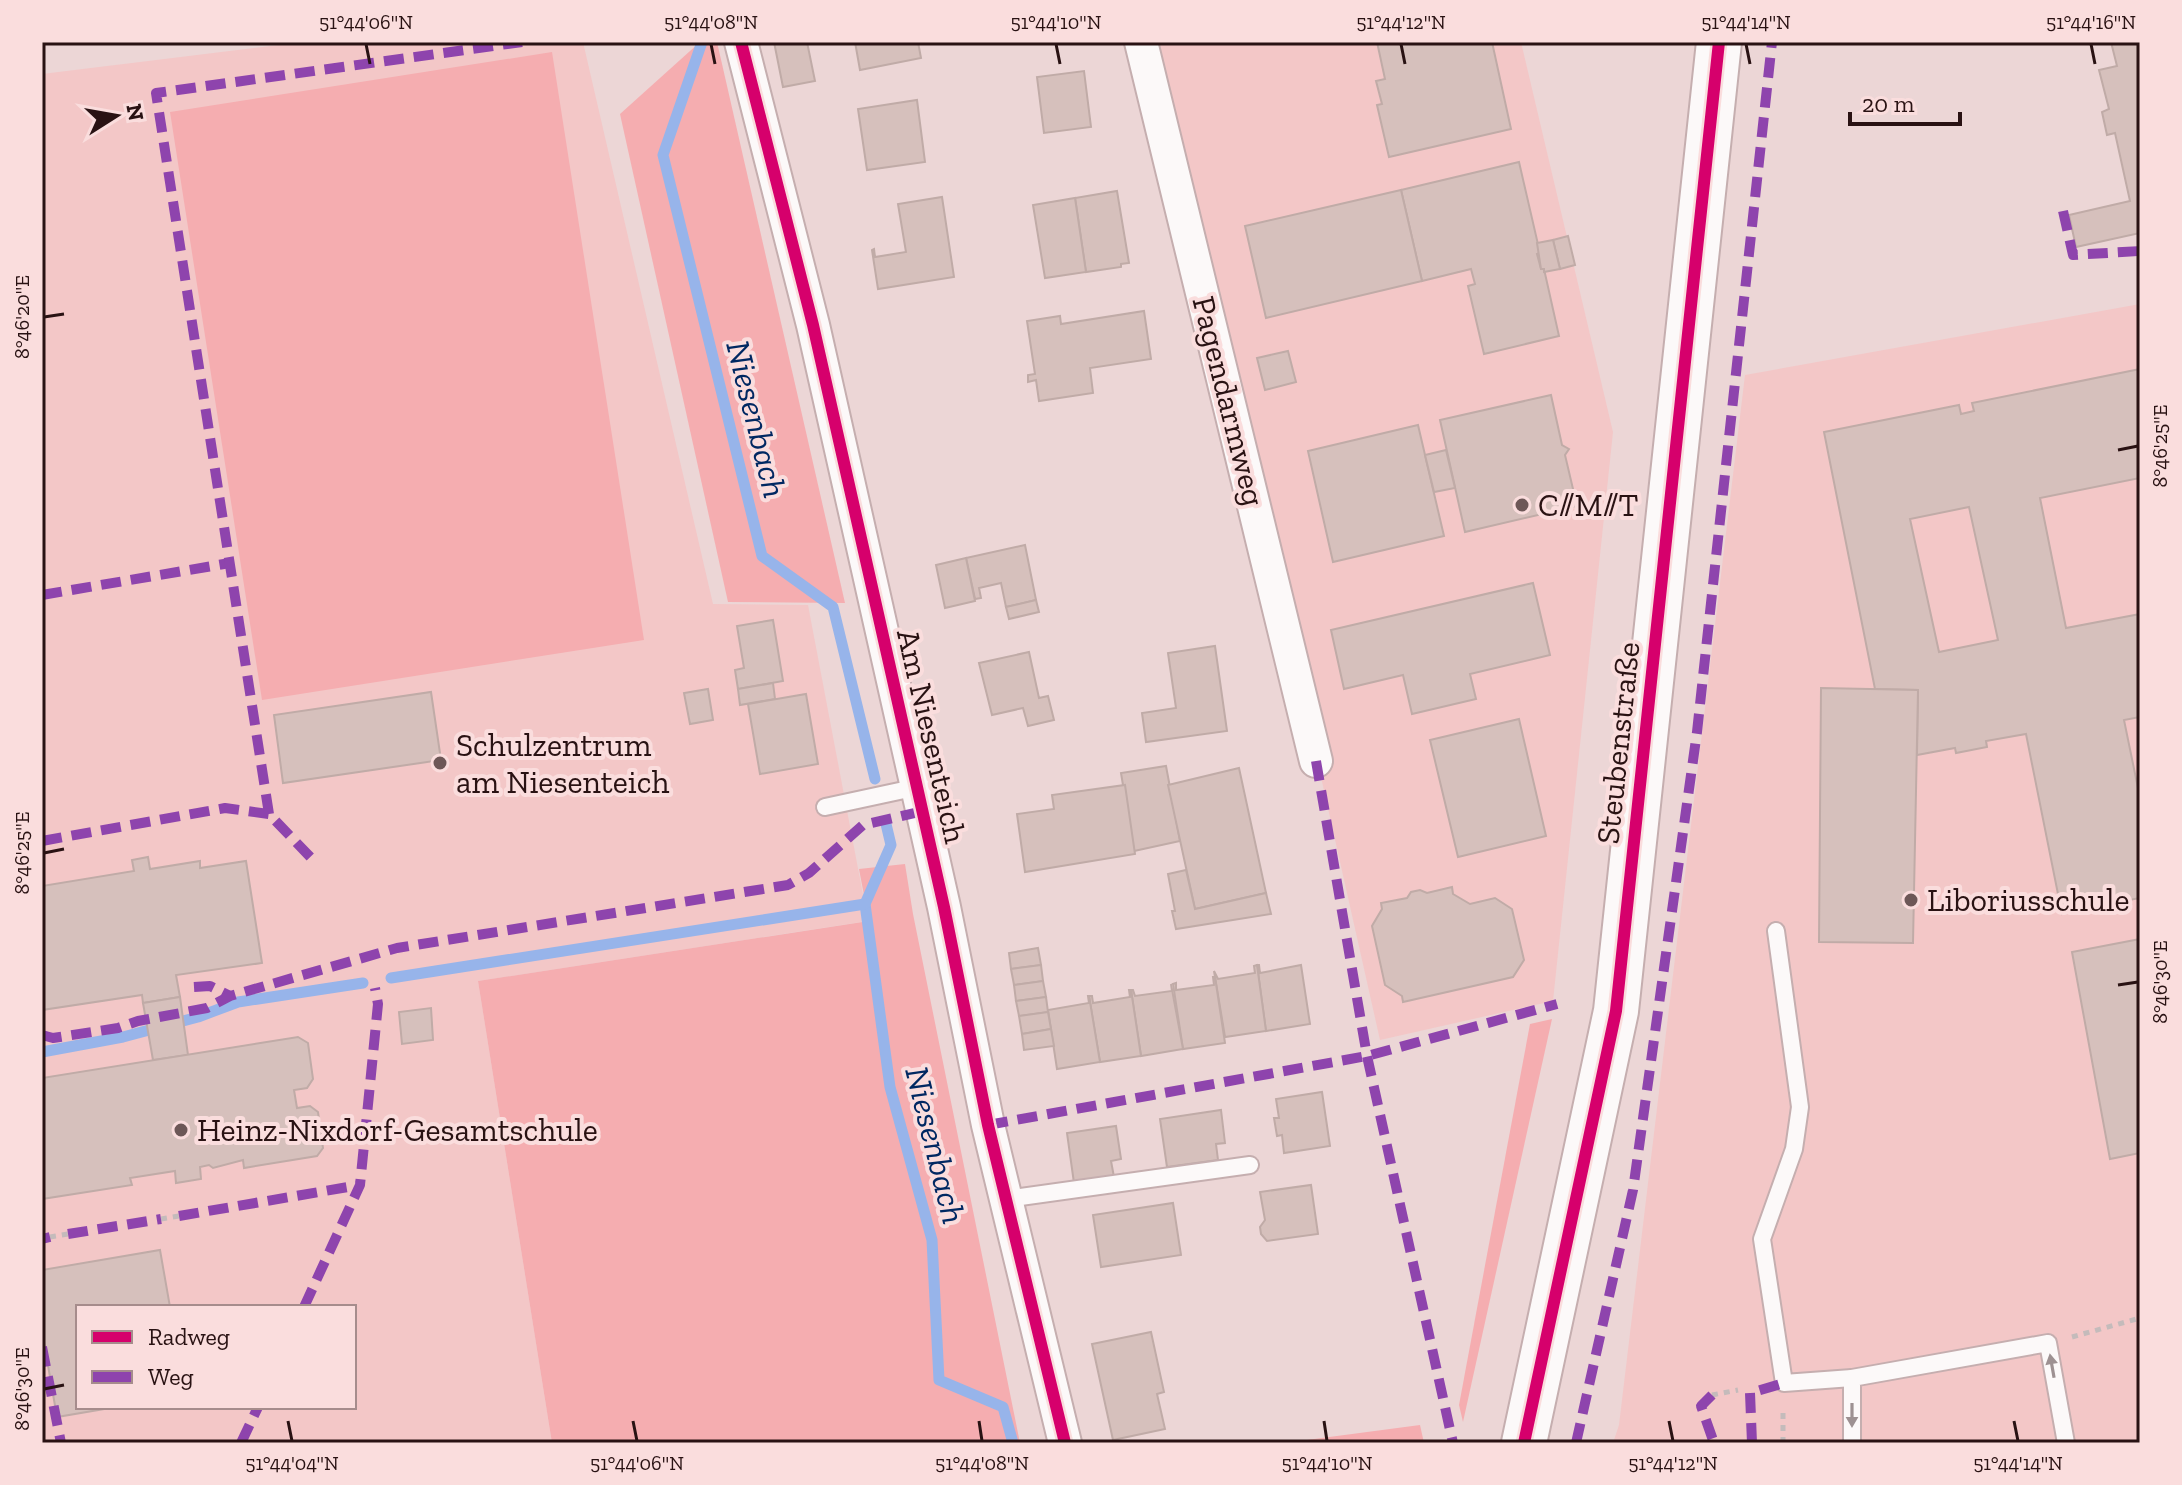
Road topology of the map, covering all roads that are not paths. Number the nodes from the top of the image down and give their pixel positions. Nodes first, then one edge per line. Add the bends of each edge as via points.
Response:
1 (741, 42) edge
2 (1141, 42) edge
3 (1719, 42) edge
4 (1316, 761) dead end
5 (918, 787) junction
6 (825, 807) dead end
7 (1776, 931) dead end
8 (1250, 1165) dead end
9 (1006, 1199) junction
10 (1852, 1378) junction
11 (1065, 1443) edge
12 (1524, 1443) edge
13 (1852, 1443) edge
14 (2066, 1443) edge

1 - 5 street, Am Niesenteich via 813,325
2 - 4 street, Pagendarmweg
3 - 12 street, Steubenstraße via 1616,1011
5 - 6 lane, Am Niesenteich
5 - 9 street, Am Niesenteich
7 - 10 lane via 1800,1107 1794,1149 1762,1239 1784,1383
8 - 9 lane
9 - 11 street, Am Niesenteich
10 -> 13 lane
14 -> 10 lane via 2048,1343

